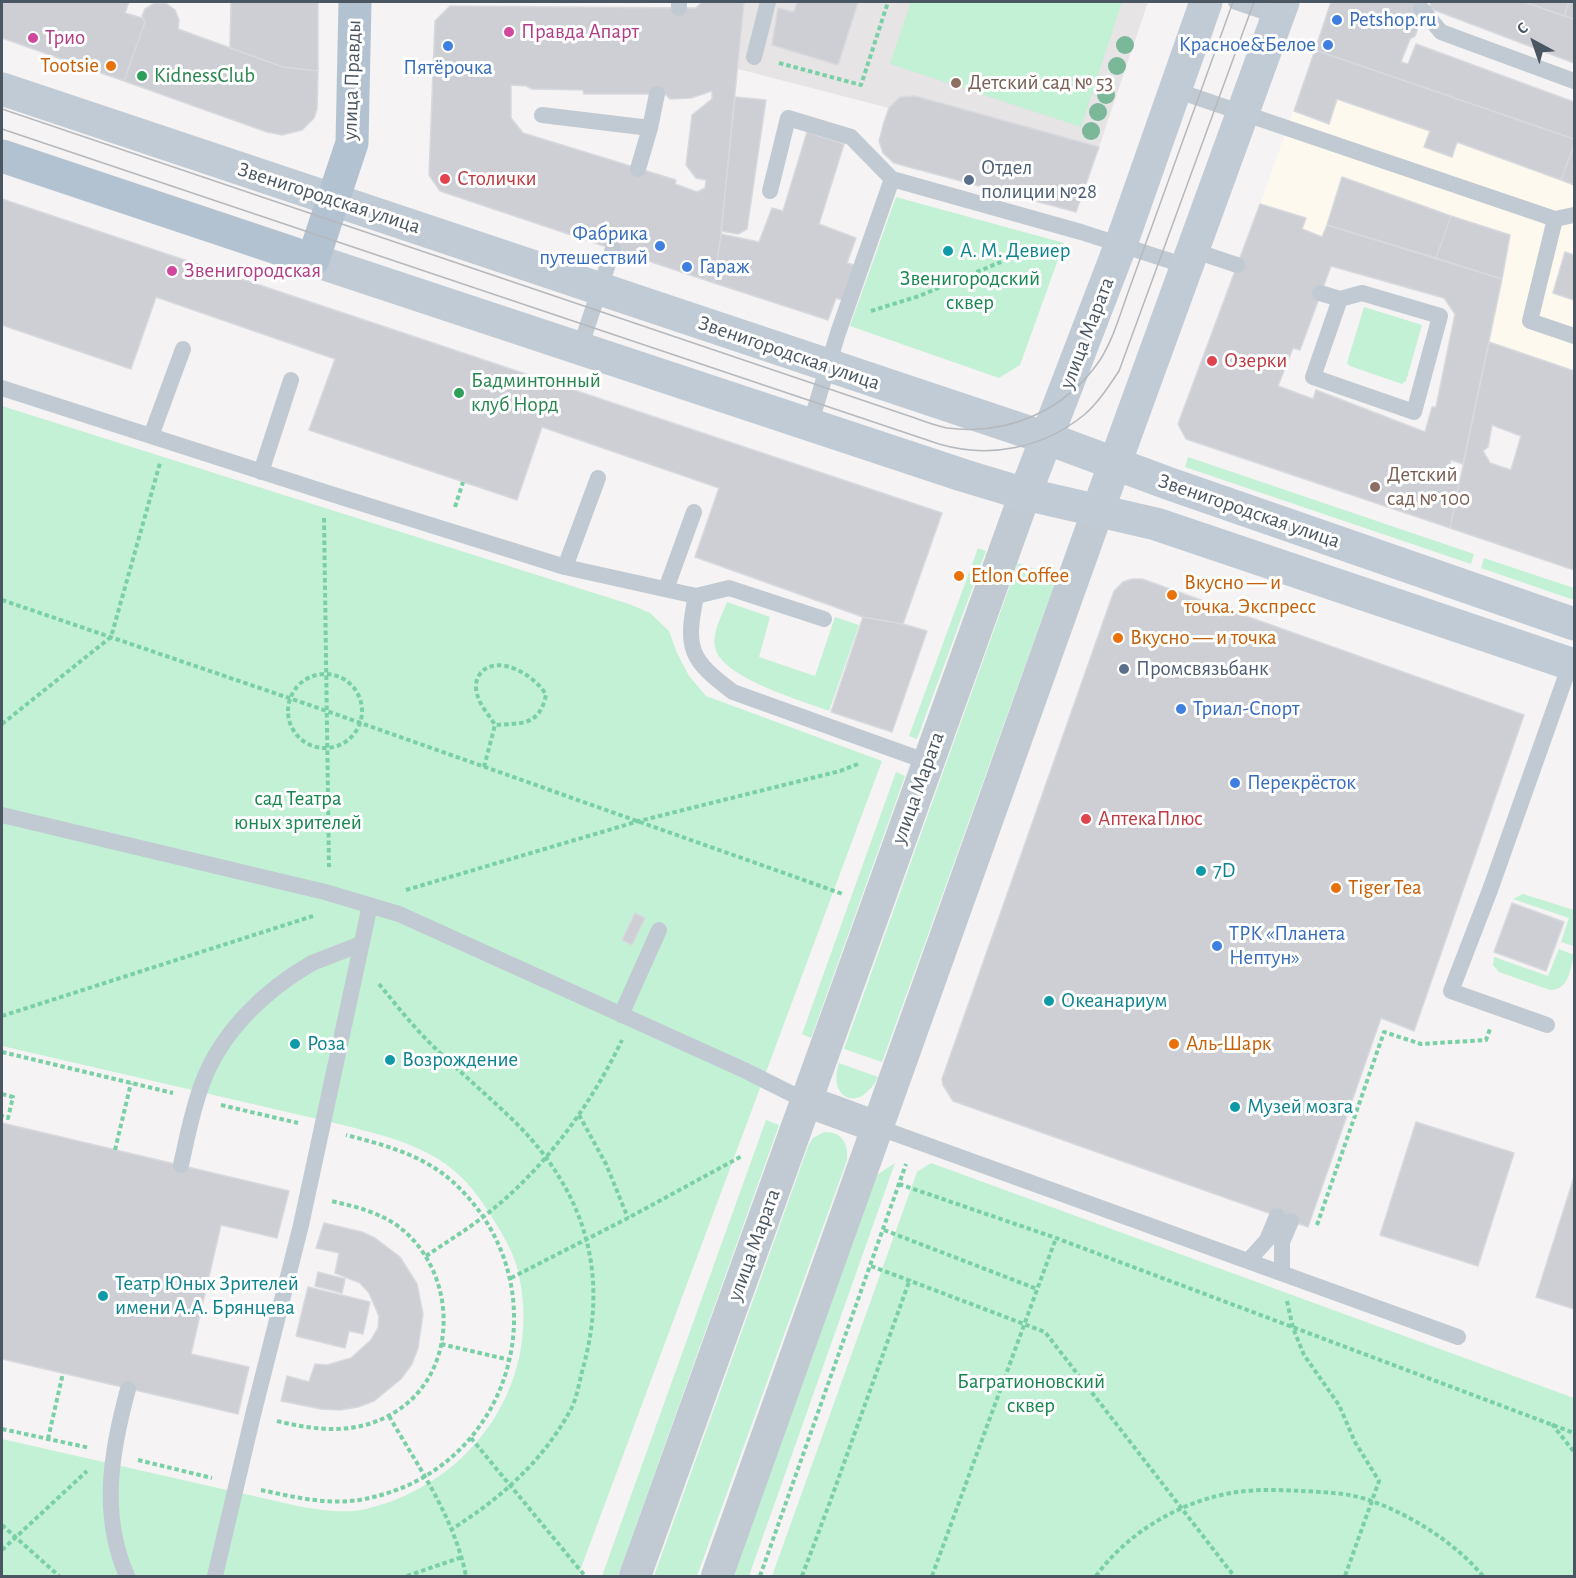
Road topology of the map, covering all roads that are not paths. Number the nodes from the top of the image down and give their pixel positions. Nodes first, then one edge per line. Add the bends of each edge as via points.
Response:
1 (355, 2) edge
2 (768, 2) edge
3 (1206, 2) edge
4 (1236, 2) edge
5 (1421, 8) dead end
6 (1280, 9) edge
7 (754, 57) road end
8 (1575, 81) edge
9 (2, 89) edge
10 (1175, 90) junction
11 (657, 94) dead end
12 (1243, 113) junction
13 (542, 115) dead end
14 (650, 128) junction
15 (2, 156) edge
16 (638, 169) dead end
17 (892, 179) junction
18 (770, 191) dead end
19 (333, 200) junction
20 (1575, 215) edge
21 (1556, 219) junction
22 (1121, 244) junction
23 (613, 249) dead end
24 (1189, 258) junction
25 (313, 260) junction
26 (1237, 265) dead end
27 (600, 289) junction
28 (1320, 293) dead end
29 (1340, 299) junction
30 (1575, 336) edge
31 (580, 348) junction
32 (183, 349) dead end
33 (828, 366) junction
34 (291, 380) dead end
35 (2, 388) edge
36 (810, 425) junction
37 (1046, 438) junction
38 (158, 439) junction
39 (1115, 464) junction
40 (261, 472) junction
41 (598, 478) dead end
42 (1025, 494) junction
43 (1098, 510) junction
44 (694, 512) dead end
45 (565, 567) junction
46 (666, 589) junction
47 (696, 596) junction
48 (824, 619) dead end
49 (1575, 624) edge
50 (1573, 661) edge
51 (928, 762) junction
52 (2, 815) edge
53 (370, 905) junction
54 (659, 930) dead end
55 (359, 952) junction
56 (626, 1017) junction
57 (1547, 1024) dead end
58 (806, 1101) junction
59 (877, 1127) junction
60 (181, 1165) dead end
61 (1248, 1261) junction
62 (1282, 1273) junction
63 (1458, 1337) dead end
64 (128, 1389) dead end
65 (127, 1576) edge
66 (215, 1576) edge
67 (635, 1576) edge
68 (717, 1576) edge

1 - 19 main road, улица Правды via 352,142
2 - 7 lane
3 - 10 street, улица Марата
4 - 6 lane
5 - 8 lane via 1441,32
6 - 12 street
9 - 19 street, Звенигородская улица
10 - 12 lane
10 - 22 street, улица Марата
11 - 14 lane
12 - 21 lane
12 - 24 street
13 - 14 lane
14 - 16 lane
15 - 25 main road, Звенигородская улица
17 - 18 lane via 852,137 788,118
17 - 22 lane
17 - 33 lane
19 - 25 main road, улица Правды
19 - 27 street, Звенигородская улица
20 - 21 lane
21 - 30 lane via 1530,321
22 - 24 lane
22 - 37 street, улица Марата
23 - 27 lane
24 - 26 lane
24 - 39 street
25 - 31 street, Звенигородская улица
27 - 31 lane
27 - 33 street, Звенигородская улица
28 - 29 lane
29 - 29 lane via 1313,377 1414,412 1440,316 1362,293
31 - 36 street, Звенигородская улица
32 - 38 lane
33 - 36 lane
33 - 37 street, Звенигородская улица
34 - 40 lane
35 - 38 lane
36 - 42 street, Звенигородская улица
37 - 39 street, Звенигородская улица
37 - 42 street, улица Марата
38 - 40 lane
39 - 43 street
39 - 49 street, Звенигородская улица
40 - 45 lane
41 - 45 lane
42 - 43 street, Звенигородская улица
42 - 51 street, улица Марата
43 - 50 street, Звенигородская улица via 1156,524
43 - 59 street
44 - 46 lane
45 - 46 lane
46 - 47 lane
47 - 48 lane via 729,588
47 - 51 lane via 691,647 707,672 733,692
50 - 57 lane via 1451,991
51 - 58 street, улица Марата
52 - 53 lane
53 - 55 lane
53 - 56 lane via 399,914
54 - 56 lane
55 - 60 lane, bridge via 312,963 285,978 237,1025 202,1082
55 - 66 lane via 307,1196
56 - 58 lane
58 - 59 street
58 - 67 street, улица Марата
59 - 61 lane
59 - 68 street
61 - 62 lane
61 - 62 lane via 1284,1219
62 - 63 lane
64 - 65 lane, bridge via 111,1466 114,1532

